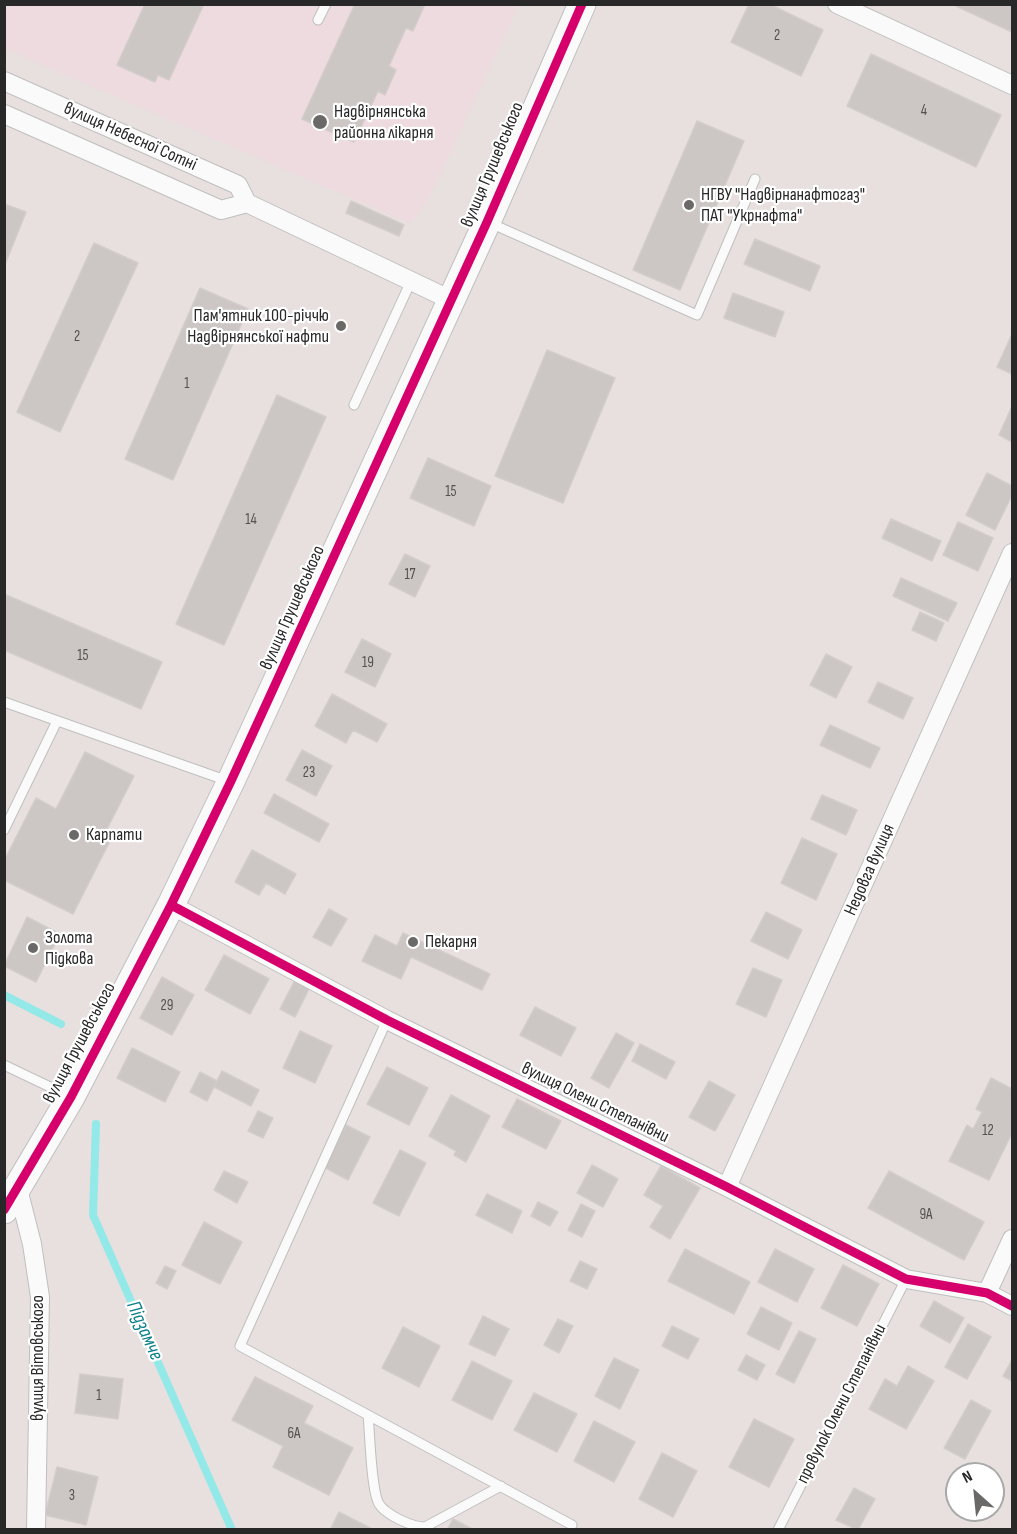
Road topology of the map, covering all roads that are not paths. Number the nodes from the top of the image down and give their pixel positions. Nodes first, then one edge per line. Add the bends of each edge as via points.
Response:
1 (326, 4) edge
2 (582, 4) edge
3 (837, 4) edge
4 (318, 20) dead end
5 (4, 81) edge
6 (1012, 85) edge
7 (4, 114) edge
8 (755, 179) dead end
9 (247, 203) junction
10 (487, 222) junction
11 (412, 279) junction
12 (451, 300) junction
13 (354, 405) dead end
14 (1012, 553) edge
15 (4, 702) edge
16 (57, 721) junction
17 (231, 782) junction
18 (4, 830) edge
19 (171, 905) junction
20 (387, 1020) junction
21 (4, 1065) edge
22 (71, 1097) junction
23 (727, 1187) junction
24 (11, 1200) edge
25 (1012, 1239) edge
26 (906, 1280) junction
27 (987, 1293) junction
28 (1012, 1306) edge
29 (368, 1415) junction
30 (501, 1486) junction
31 (572, 1525) dead end
32 (36, 1530) edge
33 (778, 1530) edge

1 - 4 lane
2 - 10 street, вулиця Грушевського
3 - 6 street
5 - 9 street, вулиця Небесної Сотні via 238,185
7 - 9 street, вулиця Небесної Сотні via 221,210
8 - 10 lane via 697,315
9 - 11 street, вулиця Небесної Сотні
10 - 12 street, вулиця Грушевського
11 - 12 street, вулиця Небесної Сотні
11 - 13 lane
12 - 17 street, вулиця Грушевського
14 - 23 street, Недовга вулиця
15 - 16 lane
16 - 17 lane
16 - 18 lane
17 - 19 street, вулиця Грушевського
19 - 20 street, вулиця Олени Степанівни
19 - 22 street, вулиця Грушевського
20 - 23 street, вулиця Олени Степанівни
20 - 29 lane via 240,1346
21 - 22 lane
22 - 24 street, вулиця Грушевського
23 - 26 street, вулиця Олени Степанівни
24 - 32 street, вулиця Вітовського via 32,1244 40,1297
25 - 27 street
26 - 27 street, вулиця Олени Степанівни
26 - 33 lane, провулок Олени Степанівни
27 - 28 street, вулиця Олени Степанівни
29 - 30 lane
29 - 30 lane via 377,1497 386,1511 424,1527
30 - 31 lane

